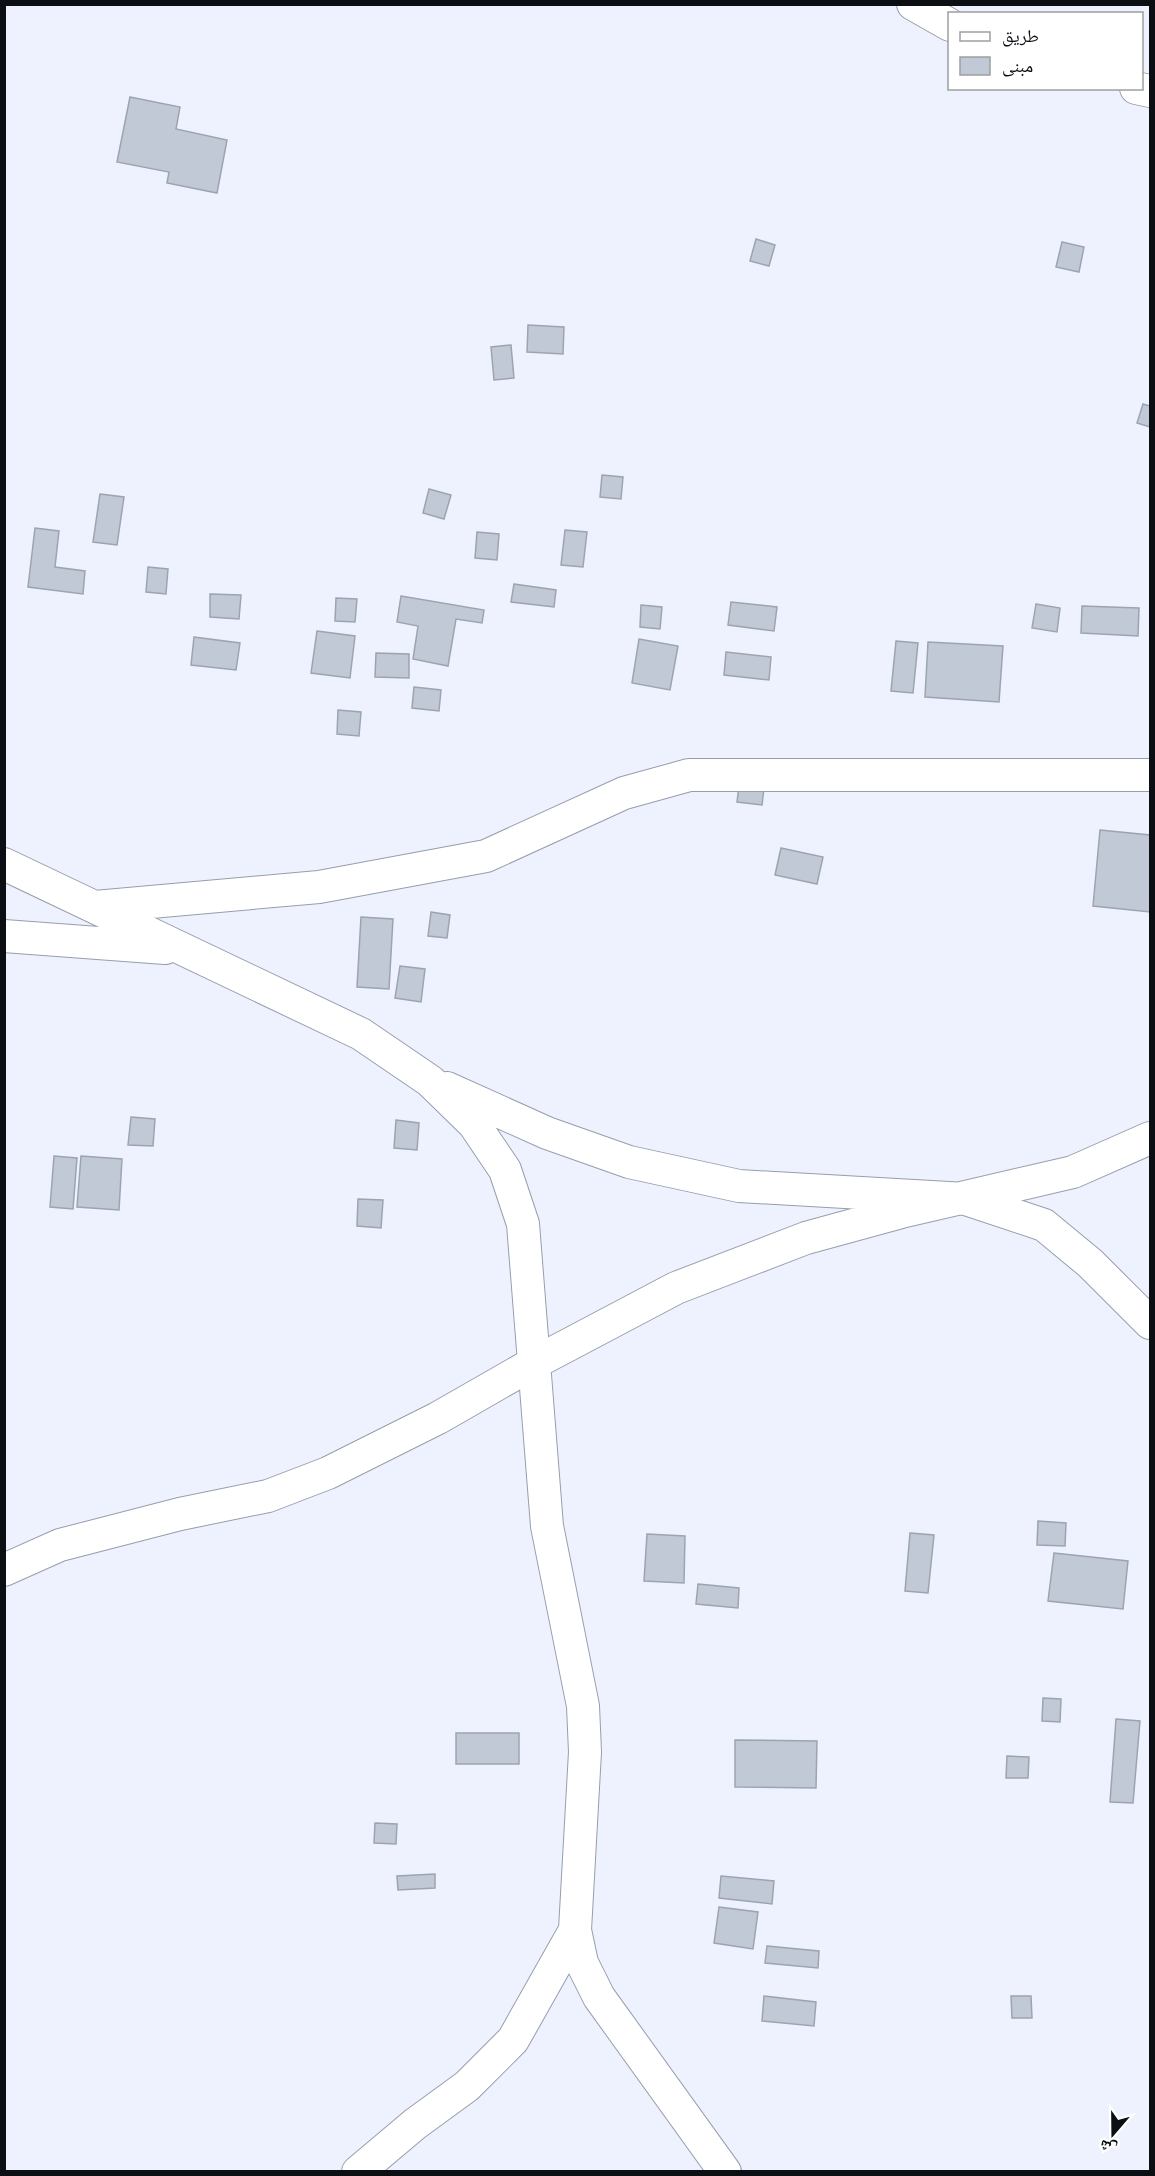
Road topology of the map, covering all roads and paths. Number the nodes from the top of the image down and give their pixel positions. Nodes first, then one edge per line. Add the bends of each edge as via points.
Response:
1 (913, 4) edge
2 (948, 23) edge
3 (1150, 774) edge
4 (4, 864) edge
5 (95, 907) junction
6 (4, 936) edge
7 (184, 950) junction
8 (430, 1081) junction
9 (1150, 1138) edge
10 (966, 1198) junction
11 (1150, 1323) edge
12 (534, 1363) junction
13 (4, 1570) edge
14 (575, 1930) junction
15 (358, 2172) edge
16 (725, 2172) edge

1 - 2 street
3 - 5 street via 689,775 624,794 486,856 319,887
4 - 5 street
5 - 7 street
6 - 7 street
7 - 8 street via 361,1034
8 - 10 street via 547,1133 629,1162 728,1184
8 - 12 street via 474,1124 505,1170 523,1224
9 - 10 street via 1072,1172
10 - 11 street via 1044,1225 1090,1263
10 - 12 street via 795,1242 676,1288
12 - 13 street via 438,1418 328,1473 268,1496 60,1545
12 - 14 street via 547,1526 583,1706 585,1752
14 - 15 street via 513,2040 467,2086
14 - 16 street via 582,1963 600,1997

